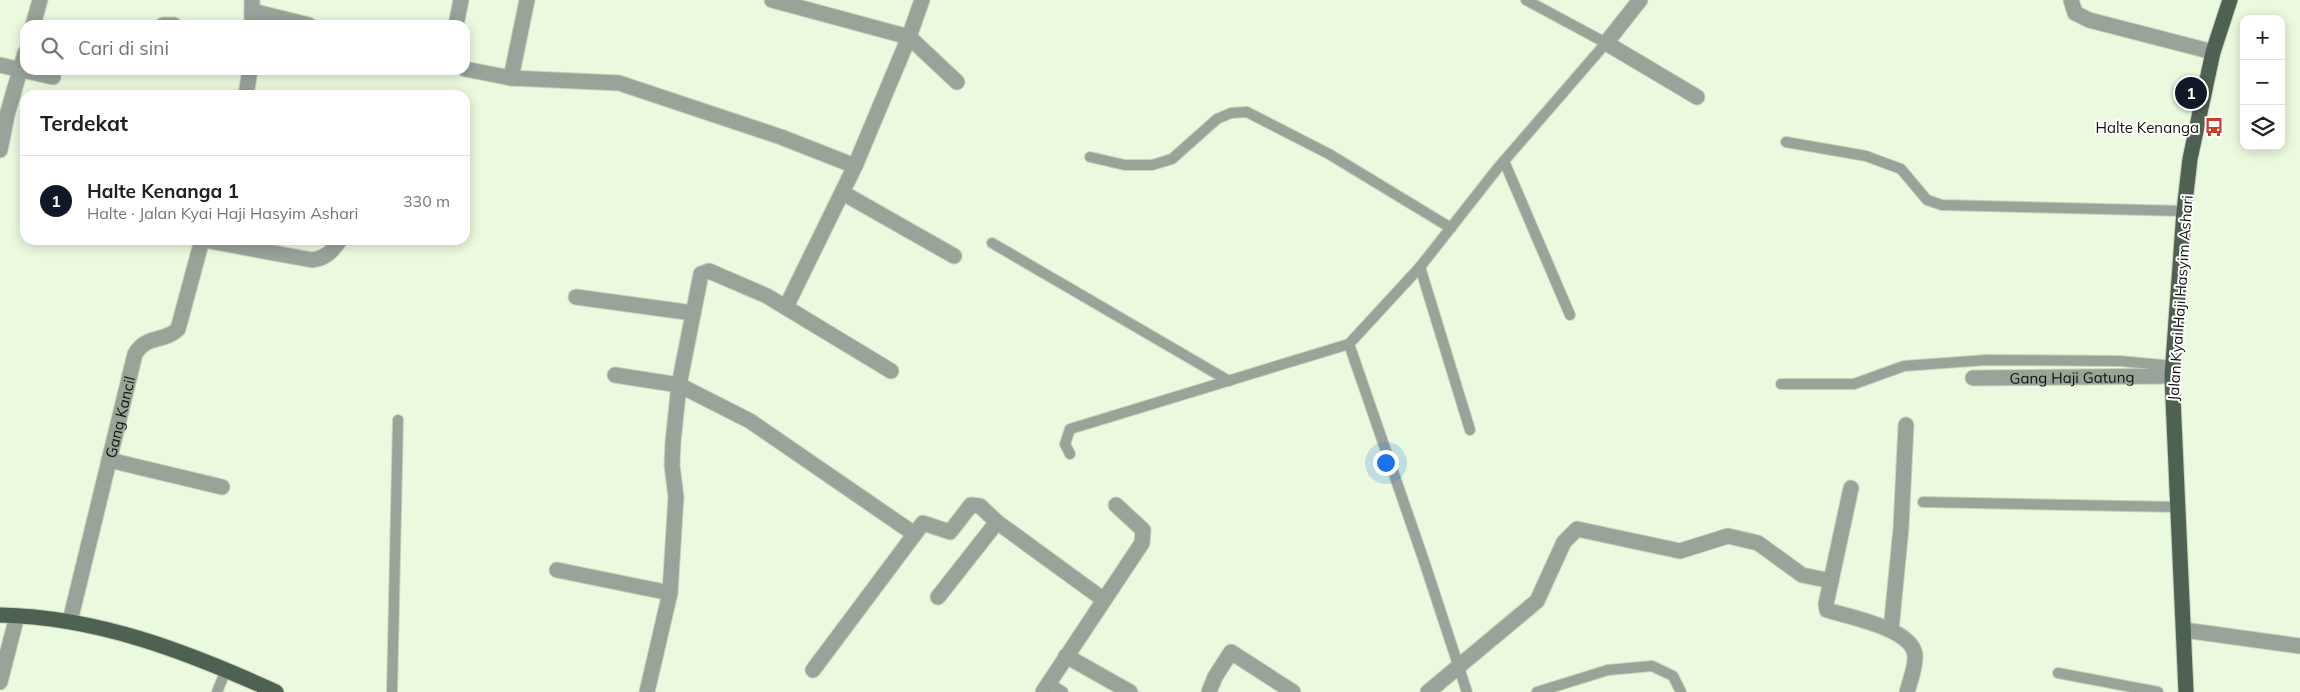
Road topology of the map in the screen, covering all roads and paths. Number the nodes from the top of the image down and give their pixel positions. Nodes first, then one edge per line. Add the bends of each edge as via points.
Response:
1 (40, 0) edge
2 (462, 0) edge
3 (527, 0) edge
4 (772, 0) edge
5 (922, 0) edge
6 (1526, 0) edge
7 (1640, 0) edge
8 (2071, 0) edge
9 (2230, 0) edge
10 (252, 12) edge
11 (34, 20) edge
12 (287, 20) edge
13 (457, 20) edge
14 (909, 37) junction
15 (1606, 43) junction
16 (2213, 52) junction
17 (0, 65) edge
18 (20, 69) joint
19 (470, 70) edge
20 (45, 75) edge
21 (249, 75) edge
22 (53, 77) dead end
23 (511, 78) junction
24 (957, 82) dead end
25 (247, 90) edge
26 (1697, 97) dead end
27 (1786, 142) dead end
28 (0, 150) edge
29 (1090, 157) dead end
30 (1504, 161) junction
31 (855, 166) junction
32 (843, 192) junction
33 (2184, 211) junction
34 (1451, 228) junction
35 (992, 243) dead end
36 (202, 245) edge
37 (230, 245) edge
38 (336, 245) edge
39 (954, 256) dead end
40 (1420, 267) junction
41 (576, 296) dead end
42 (786, 307) junction
43 (693, 314) junction
44 (1570, 315) dead end
45 (1349, 344) junction
46 (891, 371) dead end
47 (2172, 371) junction
48 (615, 374) dead end
49 (1973, 378) dead end
50 (1229, 381) junction
51 (1781, 384) dead end
52 (679, 385) junction
53 (398, 420) dead end
54 (1470, 430) dead end
55 (1906, 432) dead end
56 (1070, 454) dead end
57 (109, 460) junction
58 (222, 487) dead end
59 (1851, 488) dead end
60 (1923, 502) dead end
61 (1116, 505) dead end
62 (2178, 508) junction
63 (997, 522) junction
64 (913, 533) junction
65 (557, 570) dead end
66 (1831, 581) junction
67 (670, 593) junction
68 (938, 597) dead end
69 (1104, 600) junction
70 (0, 615) edge
71 (17, 616) junction
72 (70, 621) junction
73 (1892, 630) junction
74 (2184, 630) junction
75 (2300, 646) edge
76 (1066, 656) junction
77 (1457, 666) junction
78 (226, 670) junction
79 (813, 670) dead end
80 (2058, 673) dead end
81 (0, 682) edge
82 (1046, 688) edge
83 (218, 692) edge
84 (276, 692) edge
85 (392, 692) edge
86 (647, 692) edge
87 (1063, 692) edge
88 (1130, 692) edge
89 (1209, 692) edge
90 (1292, 692) edge
91 (1428, 692) edge
92 (1466, 692) edge
93 (1537, 692) edge
94 (1681, 692) edge
95 (1907, 692) edge
96 (2158, 692) edge
97 (2186, 692) edge

1 - 11 street
2 - 13 street
3 - 23 street
4 - 14 street
5 - 14 street
6 - 15 lane
7 - 15 street
8 - 16 street via 2075,13 2089,20
9 - 16 main road, Jalan Kyai Haji Hasyim Ashari
10 - 12 street
14 - 24 street
14 - 31 street
15 - 26 street
15 - 30 lane
16 - 33 main road, Jalan Kyai Haji Hasyim Ashari via 2190,159
17 - 18 street
18 - 28 street
19 - 23 street
20 - 22 street
21 - 25 street
23 - 31 street via 625,85
27 - 33 lane via 1866,156 1901,169 1926,200 1942,205
29 - 34 lane via 1125,165 1152,165 1172,159 1217,119 1231,113 1247,112 1328,154
30 - 34 lane
30 - 44 lane
31 - 32 street
32 - 39 street
32 - 42 street
33 - 47 main road, Jalan Kyai Haji Hasyim Ashari
34 - 40 lane
35 - 50 lane
36 - 57 street, Gang Kancil via 178,329 171,336 148,341 135,354
37 - 38 street via 312,260 323,258
40 - 45 lane
40 - 54 lane
41 - 43 street
42 - 43 street via 709,271 701,274
42 - 46 street
43 - 52 street
45 - 50 lane
45 - 77 lane
47 - 49 street, Gang Haji Gatung
47 - 51 lane via 2120,361 1986,360 1904,366 1854,384
47 - 62 main road, Jalan Kyai Haji Hasyim Ashari
48 - 52 street
50 - 56 lane via 1070,429 1065,444
52 - 64 street via 750,421
52 - 67 street via 672,465 676,496
53 - 85 lane
55 - 73 street
57 - 58 street
57 - 72 street, Gang Kancil
59 - 66 street
60 - 62 lane
61 - 69 street via 1143,530 1142,543
62 - 74 main road, Jalan Kyai Haji Hasyim Ashari
63 - 64 street via 980,506 971,505 950,532 923,522
63 - 68 street
63 - 69 street
64 - 79 street
65 - 67 street
66 - 73 street via 1827,610
66 - 77 street via 1802,575 1758,543 1728,536 1680,551 1577,529 1564,542 1538,601
67 - 86 street
69 - 76 street
70 - 71 main road
71 - 72 main road
71 - 81 street
72 - 78 main road via 146,640
73 - 95 street via 1910,642 1916,656
74 - 75 street
74 - 97 main road, Jalan Kyai Haji Hasyim Ashari
76 - 82 street
76 - 88 street
77 - 91 street
77 - 92 lane
78 - 83 lane
78 - 84 main road
80 - 96 lane
82 - 87 lane
89 - 90 street via 1231,652
93 - 94 lane via 1608,670 1652,666 1673,676

